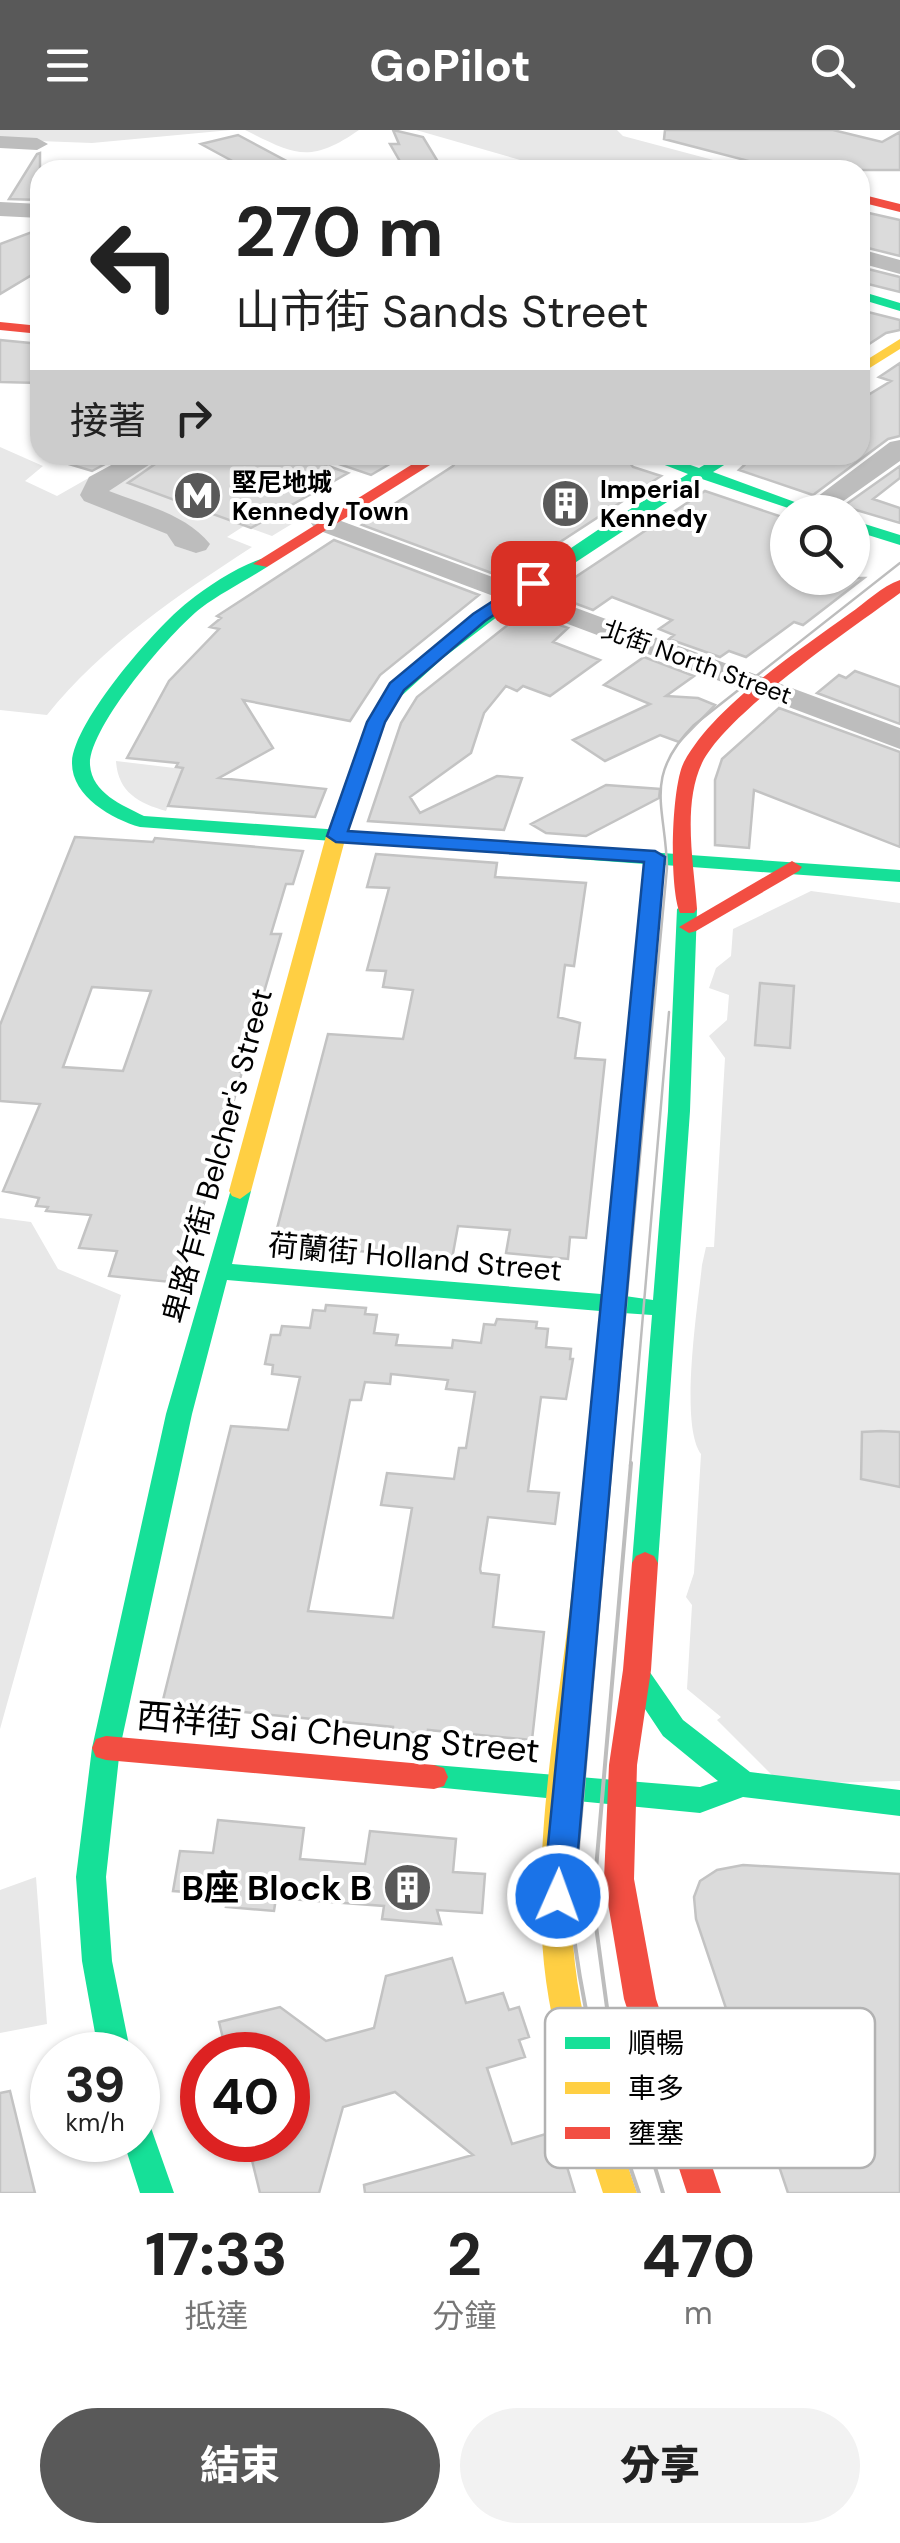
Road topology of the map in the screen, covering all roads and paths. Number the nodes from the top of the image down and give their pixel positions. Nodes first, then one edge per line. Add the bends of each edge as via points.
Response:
1 (0, 142) edge
2 (36, 144) dead end
3 (870, 200) edge
4 (900, 208) edge
5 (0, 209) edge
6 (30, 210) edge
7 (870, 259) edge
8 (900, 267) edge
9 (870, 298) edge
10 (900, 306) edge
11 (0, 326) edge
12 (30, 329) edge
13 (900, 344) edge
14 (870, 364) edge
15 (900, 448) edge
16 (132, 465) edge
17 (421, 465) edge
18 (678, 465) edge
19 (713, 465) edge
20 (699, 472) junction
21 (835, 495) edge
22 (770, 497) edge
23 (325, 522) junction
24 (870, 531) edge
25 (900, 540) edge
26 (196, 544) dead end
27 (900, 585) edge
28 (515, 594) junction
29 (768, 689) junction
30 (900, 739) edge
31 (336, 836) junction
32 (655, 857) junction
33 (687, 860) junction
34 (792, 866) junction
35 (897, 875) edge
36 (689, 927) junction
37 (218, 1271) junction
38 (612, 1304) junction
39 (667, 1309) junction
40 (638, 1676) junction
41 (106, 1748) junction
42 (743, 1784) junction
43 (566, 1789) junction
44 (623, 1793) junction
45 (900, 1803) edge
46 (566, 2008) edge
47 (643, 2008) edge
48 (110, 2032) edge
49 (147, 2162) edge
50 (612, 2168) edge
51 (696, 2168) edge
52 (157, 2193) edge
53 (620, 2193) edge
54 (704, 2193) edge

1 - 2 street
3 - 4 main road
5 - 6 street
7 - 8 street
9 - 10 main road
11 - 12 main road
13 - 14 main road
15 - 21 street
16 - 26 street via 99,483 94,495 178,528
17 - 23 main road
18 - 20 main road
19 - 20 main road, 卑路乍街 Belcher's Street
20 - 22 main road
20 - 28 main road, 卑路乍街 Belcher's Street
23 - 28 street, 北街 North Street
23 - 31 main road via 193,606 135,668 91,730 80,765 88,788 108,806 156,824
24 - 25 main road
27 - 29 main road
28 - 29 street, 北街 North Street
28 - 31 main road, 卑路乍街 Belcher's Street via 397,686 376,722
29 - 30 street, 北街 North Street
29 - 33 main road via 692,762
31 - 32 main road
31 - 37 main road, 卑路乍街 Belcher's Street
32 - 33 main road
32 - 38 main road
33 - 34 main road
33 - 36 main road
34 - 35 main road
34 - 36 main road
36 - 39 main road
37 - 38 main road, 荷蘭街 Holland Street
37 - 41 main road, 卑路乍街 Belcher's Street via 178,1414
38 - 39 main road, 荷蘭街 Holland Street
38 - 43 main road
39 - 40 main road
40 - 42 main road via 673,1728
40 - 44 main road via 626,1724
41 - 43 main road, 西祥街 Sai Cheung Street
41 - 48 main road, 卑路乍街 Belcher's Street via 92,1907
42 - 44 main road, 西祥街 Sai Cheung Street via 700,1800
42 - 45 main road
43 - 44 main road, 西祥街 Sai Cheung Street
43 - 46 main road via 557,1934
44 - 47 main road via 619,1878
49 - 52 main road
50 - 53 main road
51 - 54 main road

